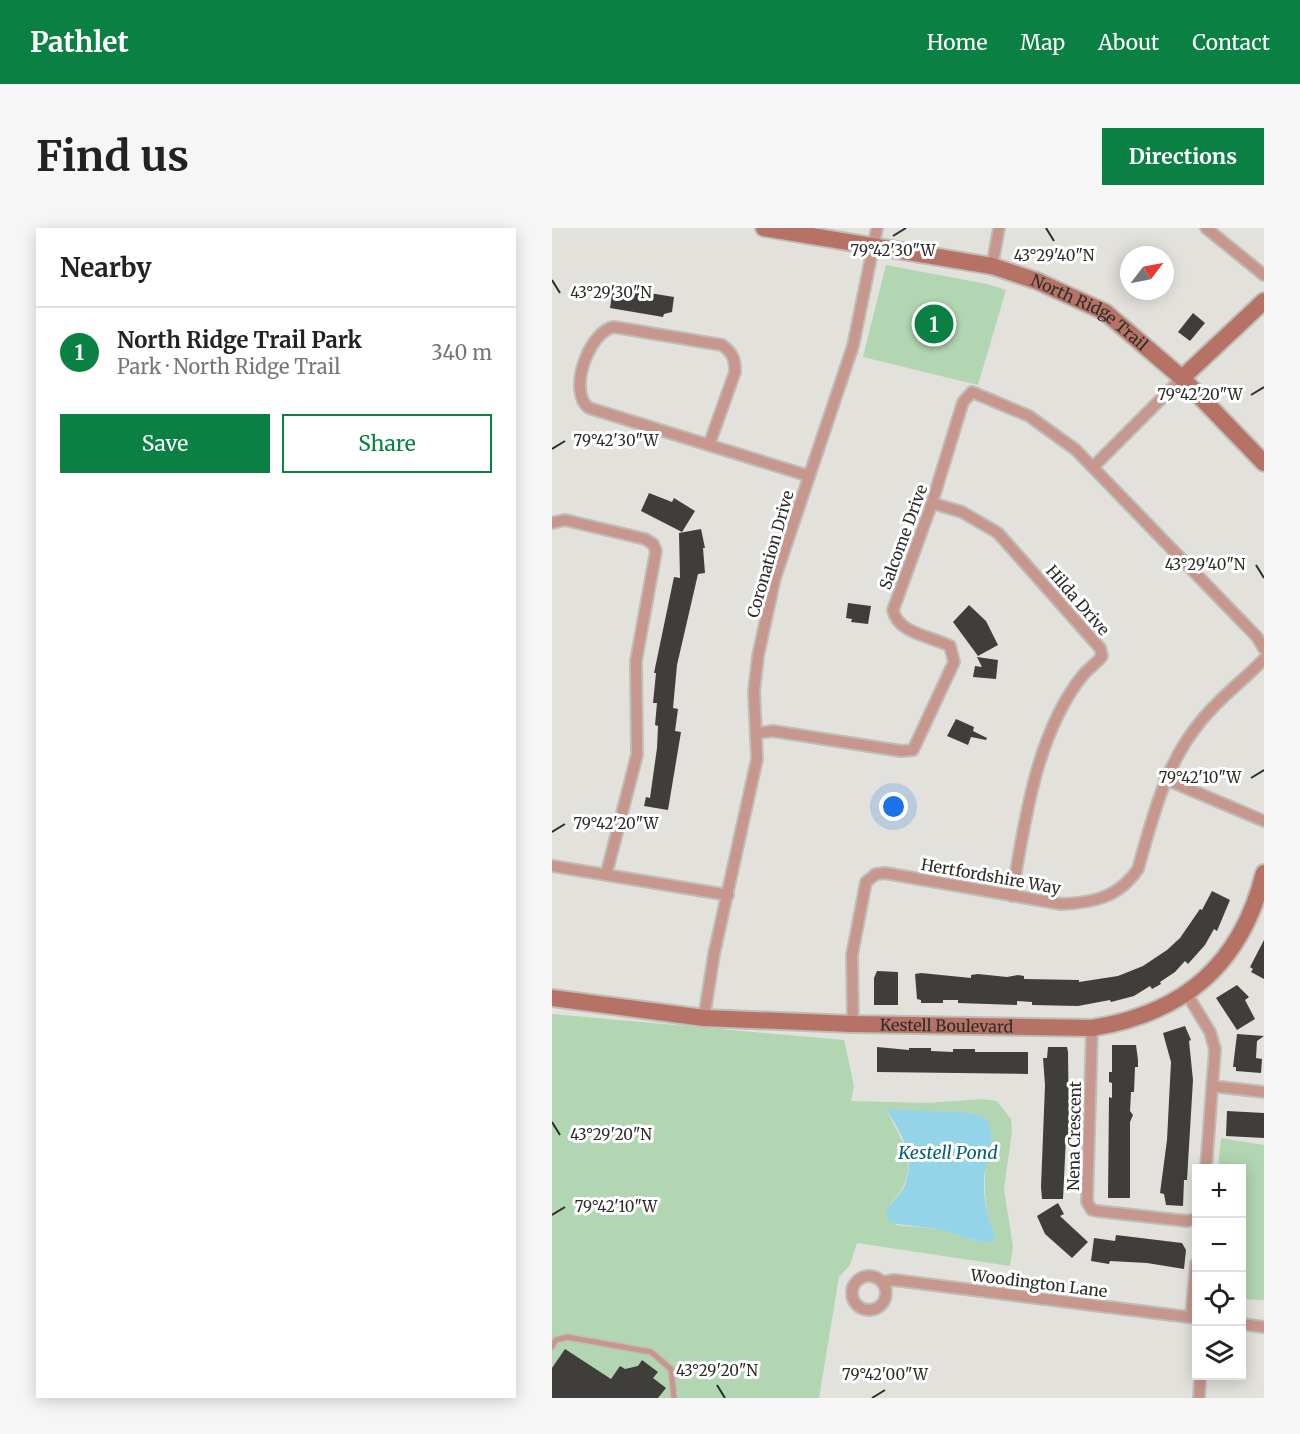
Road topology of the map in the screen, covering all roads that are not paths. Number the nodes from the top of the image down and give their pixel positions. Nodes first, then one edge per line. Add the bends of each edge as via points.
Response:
1 (764, 228) edge
2 (877, 228) edge
3 (999, 228) edge
4 (1206, 228) edge
5 (873, 246) junction
6 (992, 266) junction
7 (1264, 275) edge
8 (1264, 300) edge
9 (1182, 378) junction
10 (710, 445) junction
11 (1264, 463) edge
12 (1094, 466) junction
13 (809, 476) junction
14 (932, 503) junction
15 (552, 523) edge
16 (1264, 649) edge
17 (1264, 659) edge
18 (758, 733) junction
19 (1165, 779) junction
20 (1264, 821) edge
21 (552, 866) edge
22 (1264, 873) edge
23 (606, 875) junction
24 (728, 895) junction
25 (1012, 896) junction
26 (1187, 994) junction
27 (552, 998) edge
28 (704, 1018) junction
29 (854, 1024) junction
30 (1092, 1028) junction
31 (1212, 1086) junction
32 (1264, 1092) edge
33 (1206, 1164) edge
34 (1192, 1220) edge
35 (884, 1282) dead end
36 (1192, 1318) edge
37 (1246, 1325) edge
38 (1264, 1327) edge
39 (552, 1346) edge
40 (1200, 1381) dead end
41 (674, 1398) edge
42 (1199, 1398) edge

1 - 5 street, North Ridge Trail
2 - 5 street, Coronation Drive
3 - 6 street
4 - 7 street
5 - 6 street, North Ridge Trail
5 - 13 street, Coronation Drive via 853,346
6 - 9 street, North Ridge Trail via 1037,281 1105,312
8 - 9 street
9 - 11 street, North Ridge Trail
9 - 12 street
10 - 10 street via 583,404 578,387 598,334 614,327 723,345 731,352 735,372
10 - 13 street
12 - 14 street, Salcome Drive via 1029,416 972,393 963,402
12 - 16 street via 1257,637
13 - 18 street, Coronation Drive via 775,578 758,656 754,691
14 - 18 street, Salcome Drive via 893,610 901,626 950,646 954,662 913,750 773,731
14 - 25 street, Hilda Drive via 962,512 998,533 1100,648 1102,656 1083,675 1055,722 1024,825
15 - 23 street via 565,520 645,539 656,551 636,661 637,755
17 - 19 street, Hertfordshire Way via 1201,720
18 - 24 street, Coronation Drive via 752,789
19 - 20 street
19 - 25 street, Hertfordshire Way via 1138,869 1114,894 1090,903 1061,904
21 - 23 street
22 - 26 street, Kestell Boulevard via 1254,906 1236,942 1217,969
23 - 24 street
24 - 28 street, Coronation Drive
25 - 29 street, Hertfordshire Way via 885,873 866,882 852,955
26 - 30 street, Kestell Boulevard via 1126,1022
26 - 31 street via 1213,1040
27 - 28 street, Kestell Boulevard
28 - 29 street, Kestell Boulevard
29 - 30 street, Kestell Boulevard
30 - 34 street, Nena Crescent via 1087,1202 1097,1211
31 - 32 street
31 - 33 street
35 - 36 street, Woodington Lane via 894,1280
37 - 38 street
39 - 41 lane via 556,1340 567,1337 651,1352 670,1369
40 - 42 street

